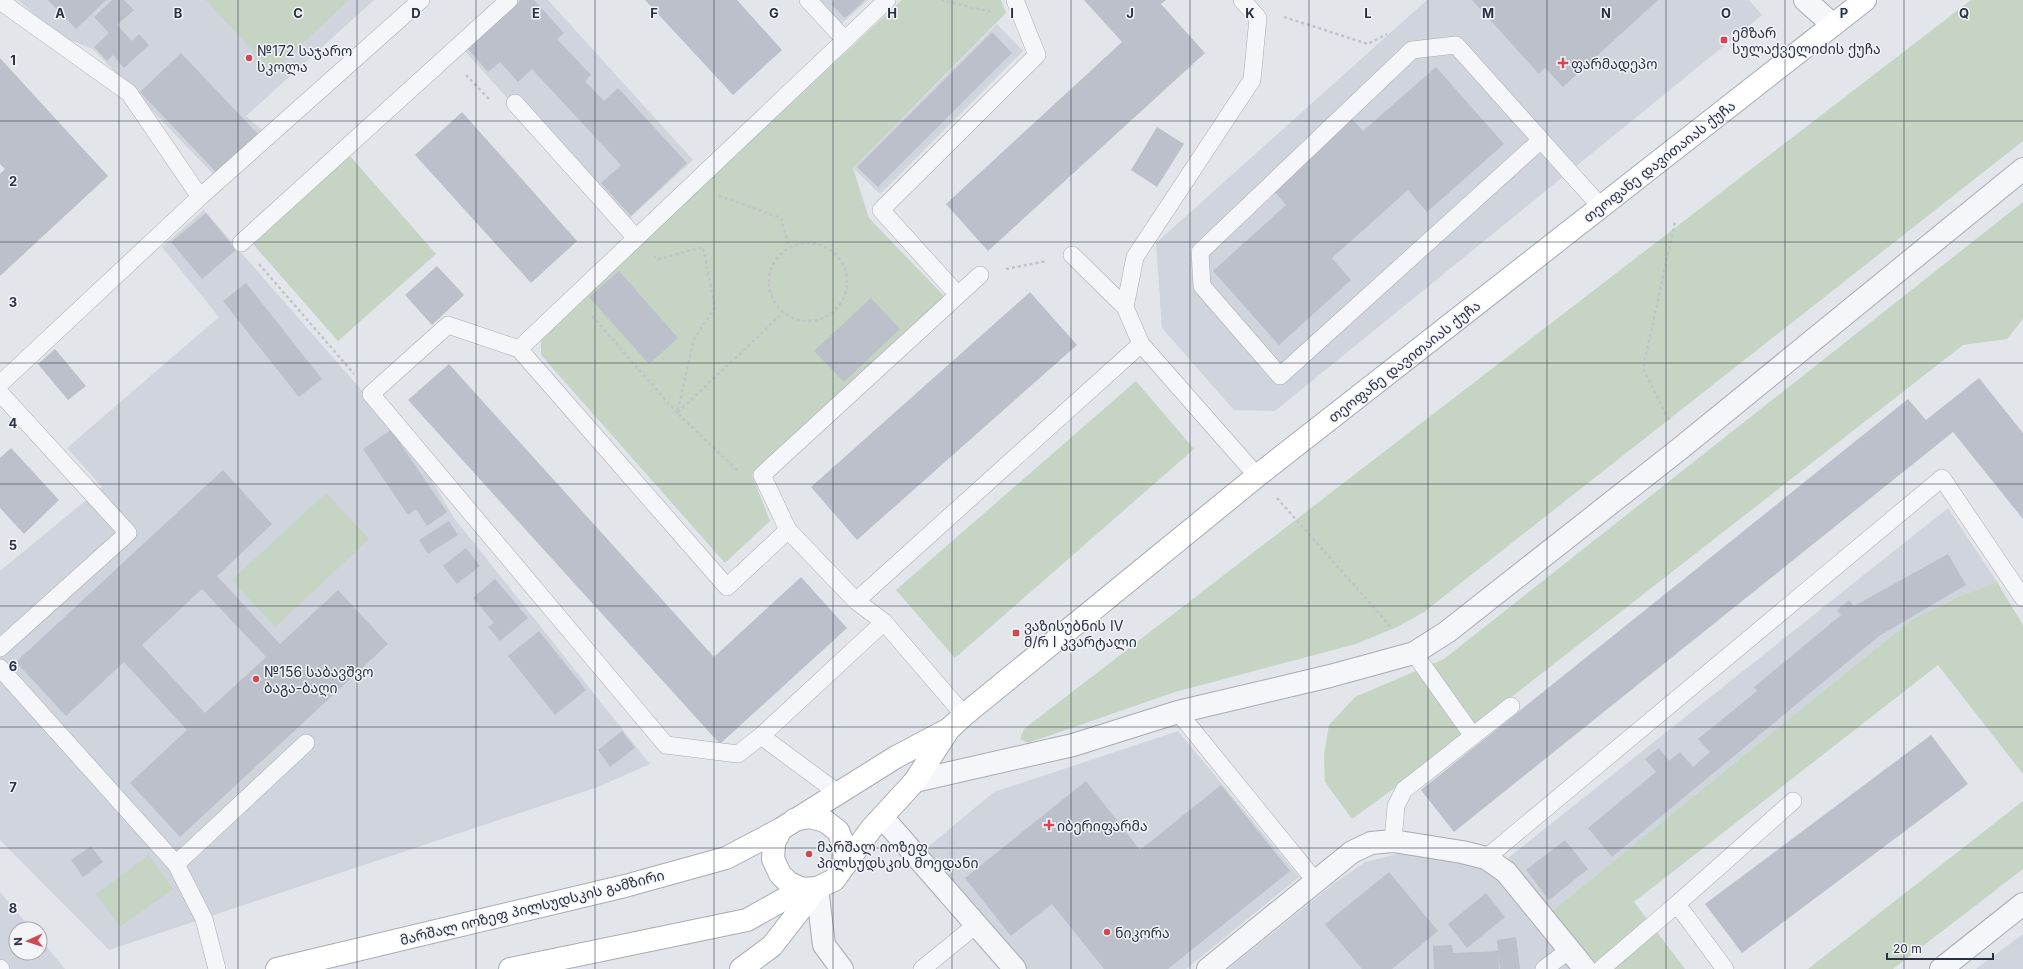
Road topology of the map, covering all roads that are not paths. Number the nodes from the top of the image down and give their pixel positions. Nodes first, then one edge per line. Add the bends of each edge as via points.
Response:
1 (422, 0) edge
2 (509, 0) edge
3 (808, 0) edge
4 (887, 0) edge
5 (1242, 0) edge
6 (1805, 0) edge
7 (1865, 0) edge
8 (0, 1) edge
9 (1016, 3) edge
10 (1833, 25) junction
11 (845, 40) junction
12 (515, 103) road end
13 (1541, 140) junction
14 (2023, 169) edge
15 (200, 197) junction
16 (1601, 207) junction
17 (636, 238) junction
18 (241, 243) road end
19 (1072, 255) road end
20 (980, 275) road end
21 (958, 295) junction
22 (1125, 307) junction
23 (1142, 344) junction
24 (519, 349) junction
25 (0, 384) edge
26 (0, 393) edge
27 (1257, 476) junction
28 (788, 530) junction
29 (2023, 598) edge
30 (856, 602) junction
31 (884, 622) junction
32 (0, 648) edge
33 (1414, 653) junction
34 (0, 668) edge
35 (1511, 706) dead end
36 (1178, 712) junction
37 (957, 722) junction
38 (760, 736) junction
39 (1473, 736) junction
40 (306, 743) dead end
41 (915, 781) junction
42 (838, 793) junction
43 (1793, 801) dead end
44 (883, 818) junction
45 (788, 825) junction
46 (1393, 842) junction
47 (1486, 858) junction
48 (176, 864) junction
49 (843, 865) junction
50 (1316, 882) junction
51 (810, 888) junction
52 (1678, 904) junction
53 (2023, 904) edge
54 (976, 925) junction
55 (1569, 950) junction
56 (217, 969) edge
57 (277, 969) edge
58 (510, 969) edge
59 (741, 969) edge
60 (842, 969) edge
61 (922, 969) edge
62 (1015, 969) edge
63 (1208, 969) edge
64 (1544, 969) edge
65 (1585, 969) edge
66 (1601, 969) edge
67 (1725, 969) edge
68 (1940, 969) edge

1 - 15 lane
2 - 18 lane
3 - 11 lane
4 - 11 lane
5 - 22 lane via 1258,18 1252,80 1135,257
6 - 10 street
7 - 10 main road, თეოფანე დავითაიას ქუჩა
8 - 15 lane via 129,93
9 - 21 lane via 1037,55 881,210
10 - 16 main road, თეოფანე დავითაიას ქუჩა
11 - 17 lane
12 - 17 lane
13 - 13 lane via 1280,376 1202,286 1200,252 1412,50 1456,45
13 - 16 lane
14 - 33 street via 1682,447 1446,632
15 - 25 lane
16 - 27 main road, თეოფანე დავითაიას ქუჩა
17 - 24 lane
19 - 22 lane
20 - 21 lane
21 - 28 lane via 762,475
22 - 23 lane
23 - 27 lane
23 - 30 lane
24 - 28 lane via 727,587
24 - 38 lane via 448,325 371,394 666,745 738,754
26 - 32 lane via 128,533
27 - 37 main road, თეოფანე დავითაიას ქუჩა
28 - 30 lane
29 - 47 lane via 1942,478
30 - 31 lane
31 - 37 lane
31 - 38 lane
33 - 36 street
33 - 39 lane
34 - 48 lane
35 - 39 lane
36 - 41 street via 1073,745
36 - 50 lane
37 - 41 main road, თეოფანე დავითაიას ქუჩა
37 - 42 main road, თეოფანე დავითაიას ქუჩა
38 - 42 lane
39 - 46 lane via 1404,790 1396,806
40 - 48 lane
41 - 44 main road, თეოფანე დავითაიას ქუჩა
42 - 45 main road, თეოფანე დავითაიას ქუჩა
43 - 52 lane
44 - 49 main road, თეოფანე დავითაიას ქუჩა via 871,829
44 - 54 street
45 - 49 main road via 810,817 825,821 838,831 844,846
45 - 51 main road via 774,843 773,859 780,874 790,883
45 - 57 main road, მარშალ იოზეფ პილსუდსკის გამზირი via 726,858 633,884
46 - 47 street
46 - 50 street via 1371,843 1352,852
47 - 55 street via 1506,872
48 - 56 lane via 204,919
49 - 51 main road via 834,880
50 - 63 street
51 - 58 main road via 747,920
51 - 59 main road via 772,946
51 - 60 street via 824,945
52 - 66 lane
52 - 67 lane
53 - 68 street
54 - 61 lane
54 - 62 street
55 - 64 lane
55 - 65 street

